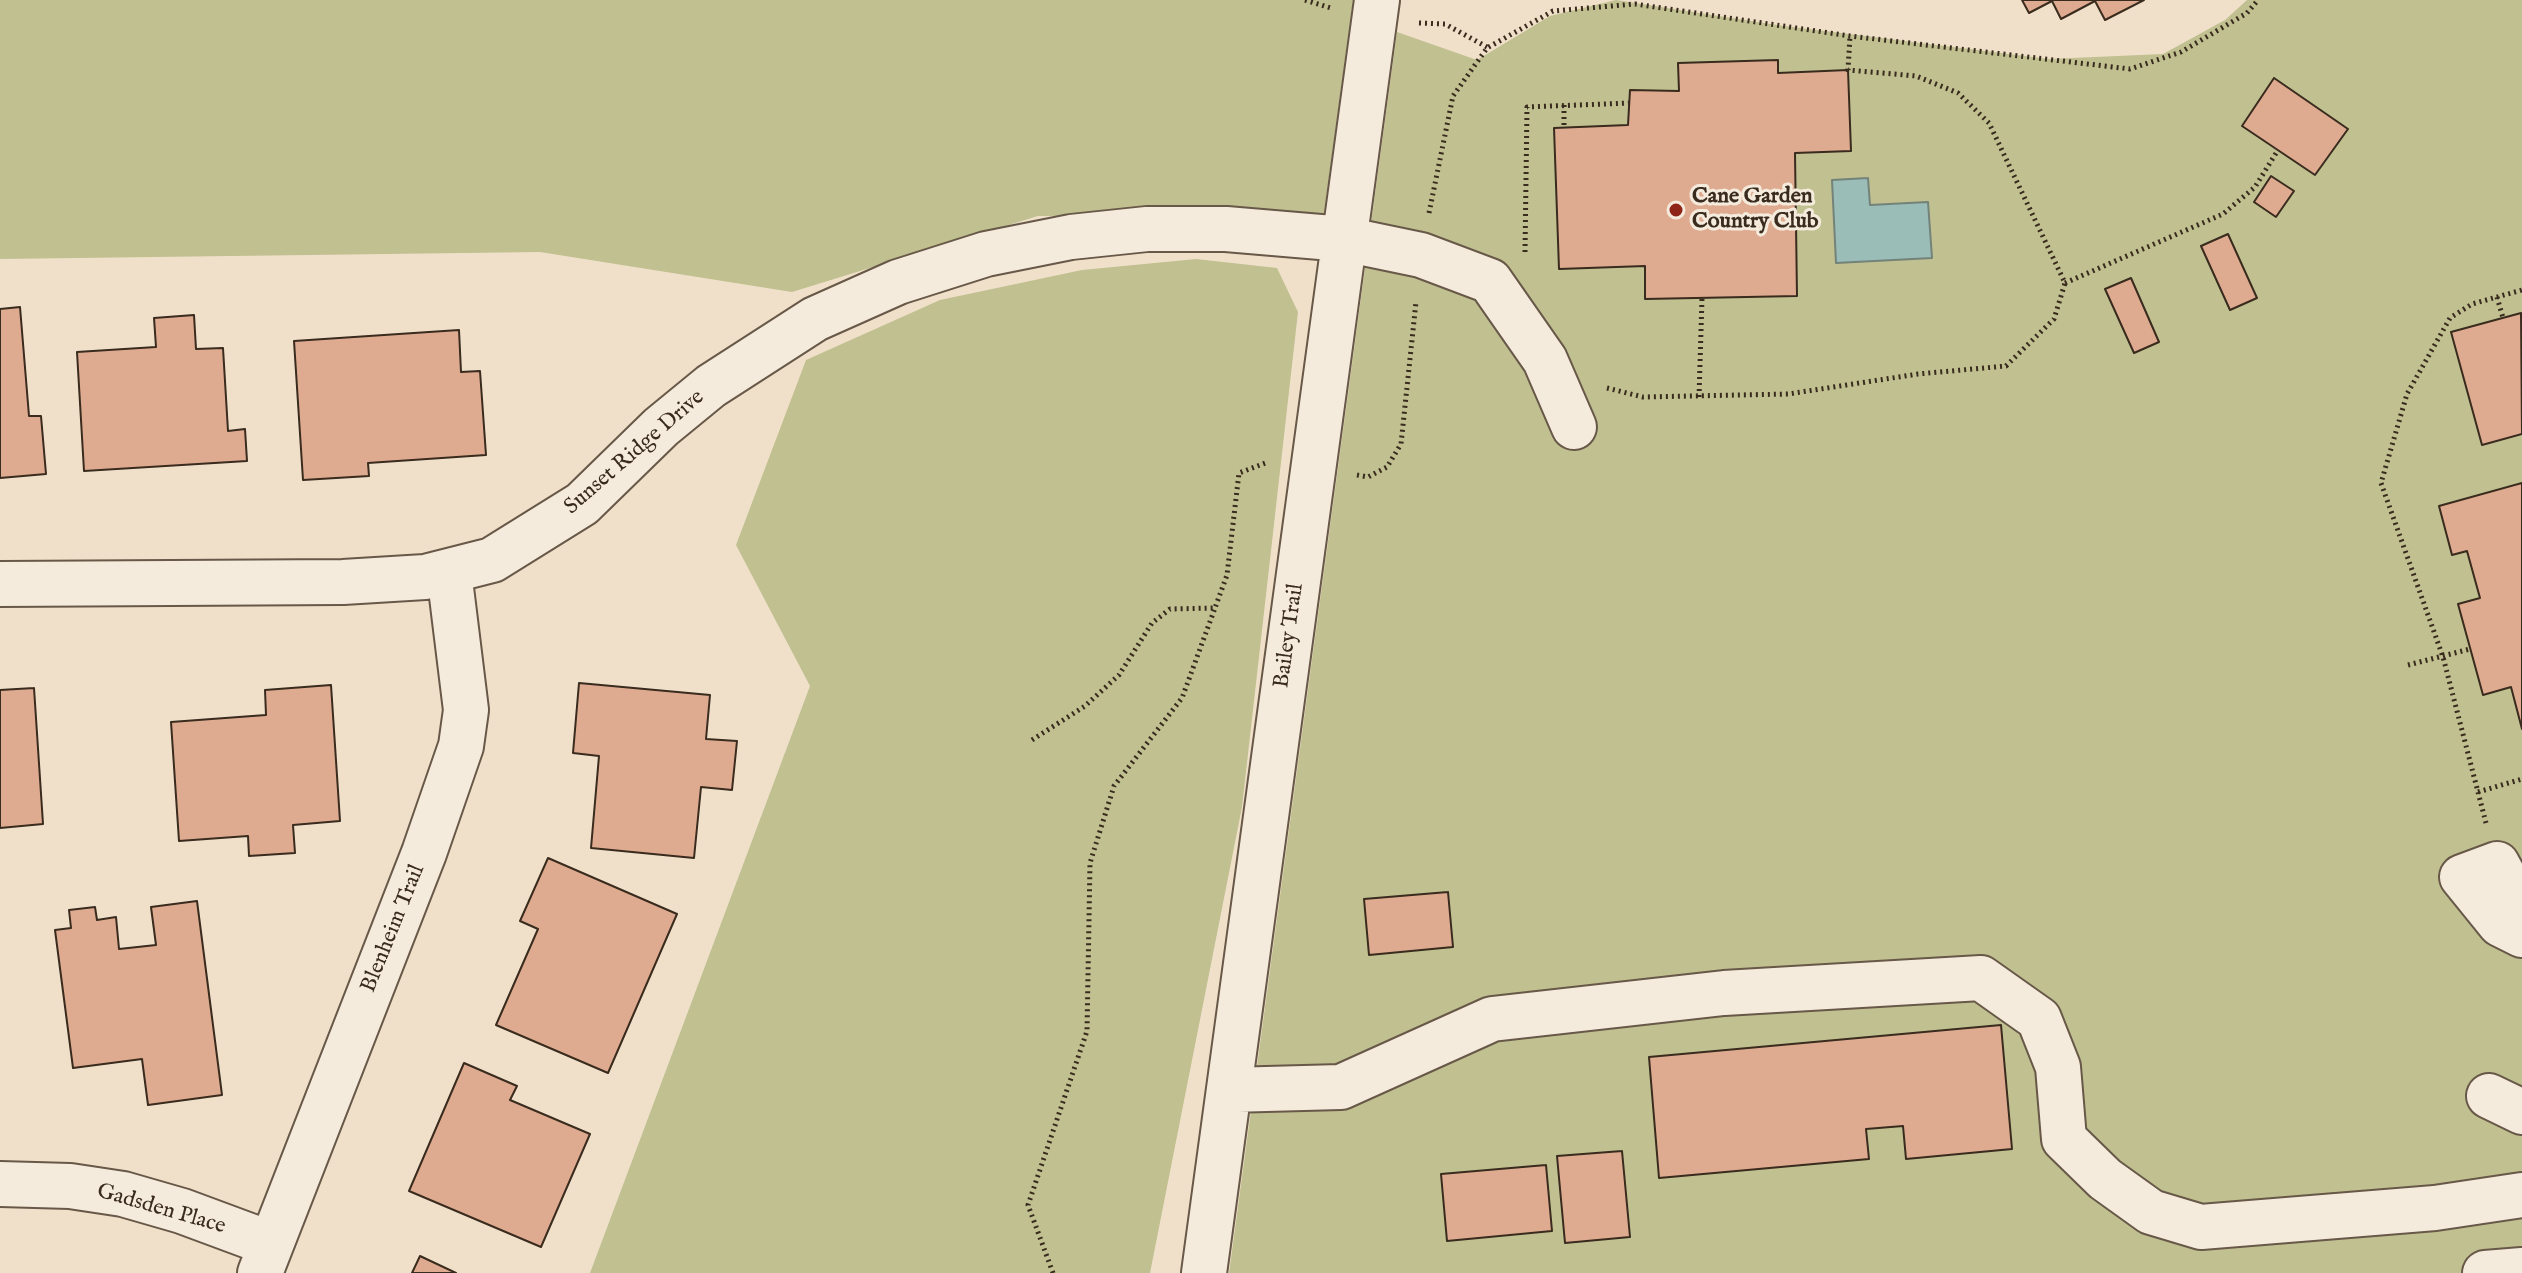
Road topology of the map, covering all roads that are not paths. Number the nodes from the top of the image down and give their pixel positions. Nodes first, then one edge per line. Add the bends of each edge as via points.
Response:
1 (1375, 10) edge
2 (1344, 239) junction
3 (1574, 427) dead end
4 (449, 572) junction
5 (0, 584) edge
6 (2522, 899) edge
7 (2522, 935) edge
8 (1229, 1090) junction
9 (0, 1184) edge
10 (2522, 1195) edge
11 (265, 1258) edge
12 (2522, 1270) edge
13 (1204, 1273) edge
14 (2485, 1273) edge

1 - 2 street, Bailey Trail
2 - 3 street, Sunset Ridge Drive via 1421,255 1490,281 1545,360
2 - 4 street, Sunset Ridge Drive via 1226,229 1147,229 986,254 898,282 815,319 760,352 661,427 582,504 534,537 492,560
2 - 8 street, Bailey Trail
4 - 5 street, Sunset Ridge Drive via 343,582
4 - 11 street, Blenheim Trail via 466,710 461,746
6 - 7 street via 2480,870 2500,924
8 - 10 street via 1341,1087 1492,1019 1724,993 1981,978 2039,1019 2058,1067 2064,1139 2105,1179 2151,1212 2201,1227 2435,1208
8 - 13 street, Bailey Trail
9 - 11 street, Gadsden Place via 123,1194 182,1211
12 - 14 street

